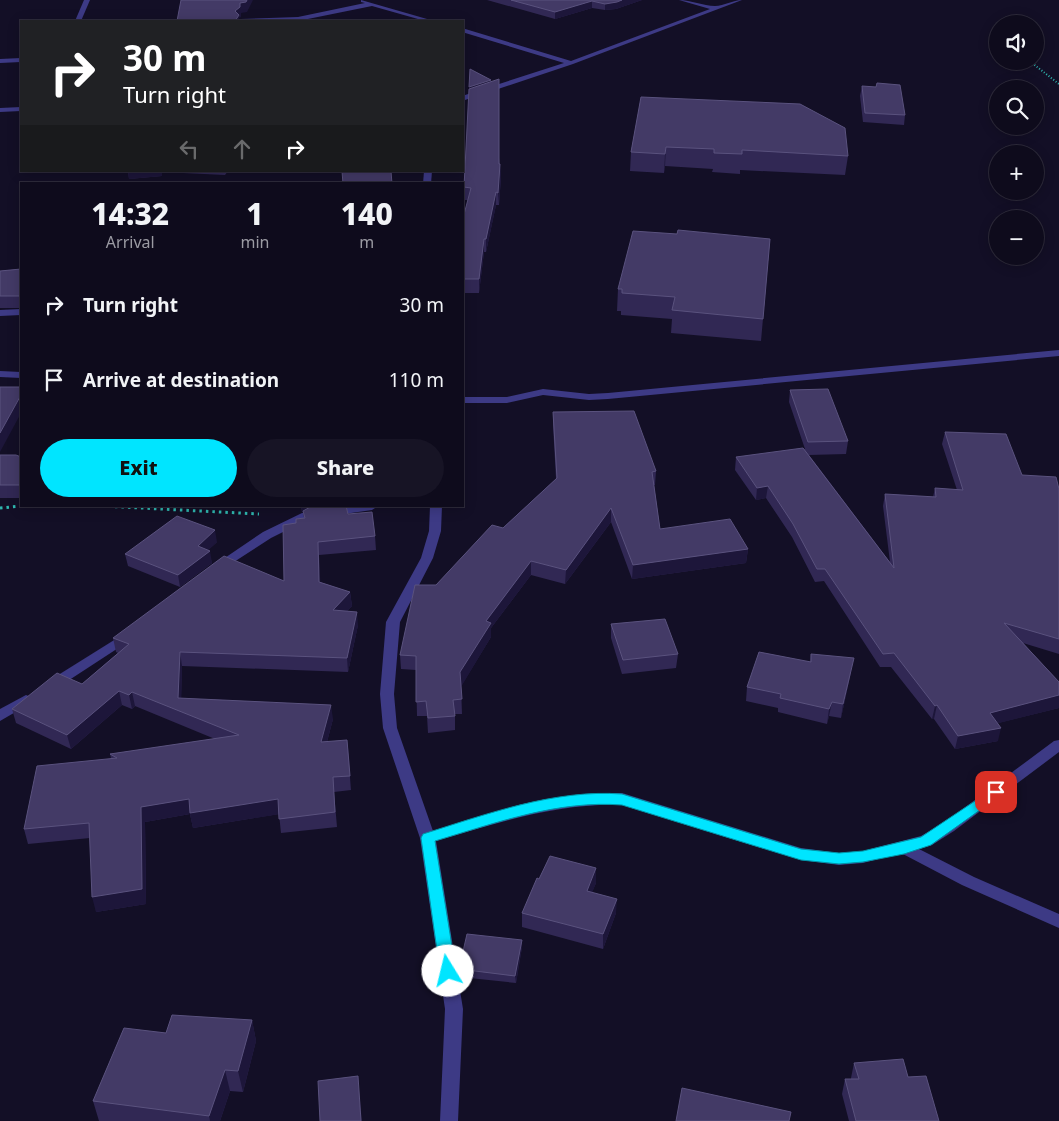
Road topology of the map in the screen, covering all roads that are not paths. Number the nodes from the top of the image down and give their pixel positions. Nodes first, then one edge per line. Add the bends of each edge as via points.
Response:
1 (87, 0) edge
2 (360, 0) edge
3 (682, 0) edge
4 (739, 0) edge
5 (371, 4) junction
6 (715, 8) junction
7 (78, 20) edge
8 (270, 20) edge
9 (427, 20) edge
10 (464, 31) edge
11 (20, 60) edge
12 (0, 61) edge
13 (571, 63) junction
14 (464, 98) edge
15 (20, 109) edge
16 (0, 110) edge
17 (20, 312) edge
18 (0, 313) edge
19 (1059, 354) edge
20 (0, 374) edge
21 (20, 375) edge
22 (464, 400) edge
23 (365, 507) edge
24 (436, 507) edge
25 (206, 576) edge
26 (136, 629) edge
27 (0, 716) edge
28 (1059, 745) edge
29 (428, 838) junction
30 (904, 848) junction
31 (1059, 921) edge
32 (449, 1121) edge

1 - 7 street
2 - 5 street
3 - 6 street
4 - 6 street
5 - 8 street via 298,19
5 - 9 street
6 - 13 street
10 - 13 street
11 - 12 street
13 - 14 street
15 - 16 street
17 - 18 street
19 - 22 street via 608,396 543,392 507,400
20 - 21 street
23 - 25 street via 306,516 267,535
24 - 29 street via 435,531 427,558 393,622 387,694 390,728
26 - 27 street via 71,674
28 - 30 street via 949,827 926,841
29 - 30 street via 538,806 593,797 622,800 801,854 839,859
29 - 32 street via 454,1009
30 - 31 street via 968,881

